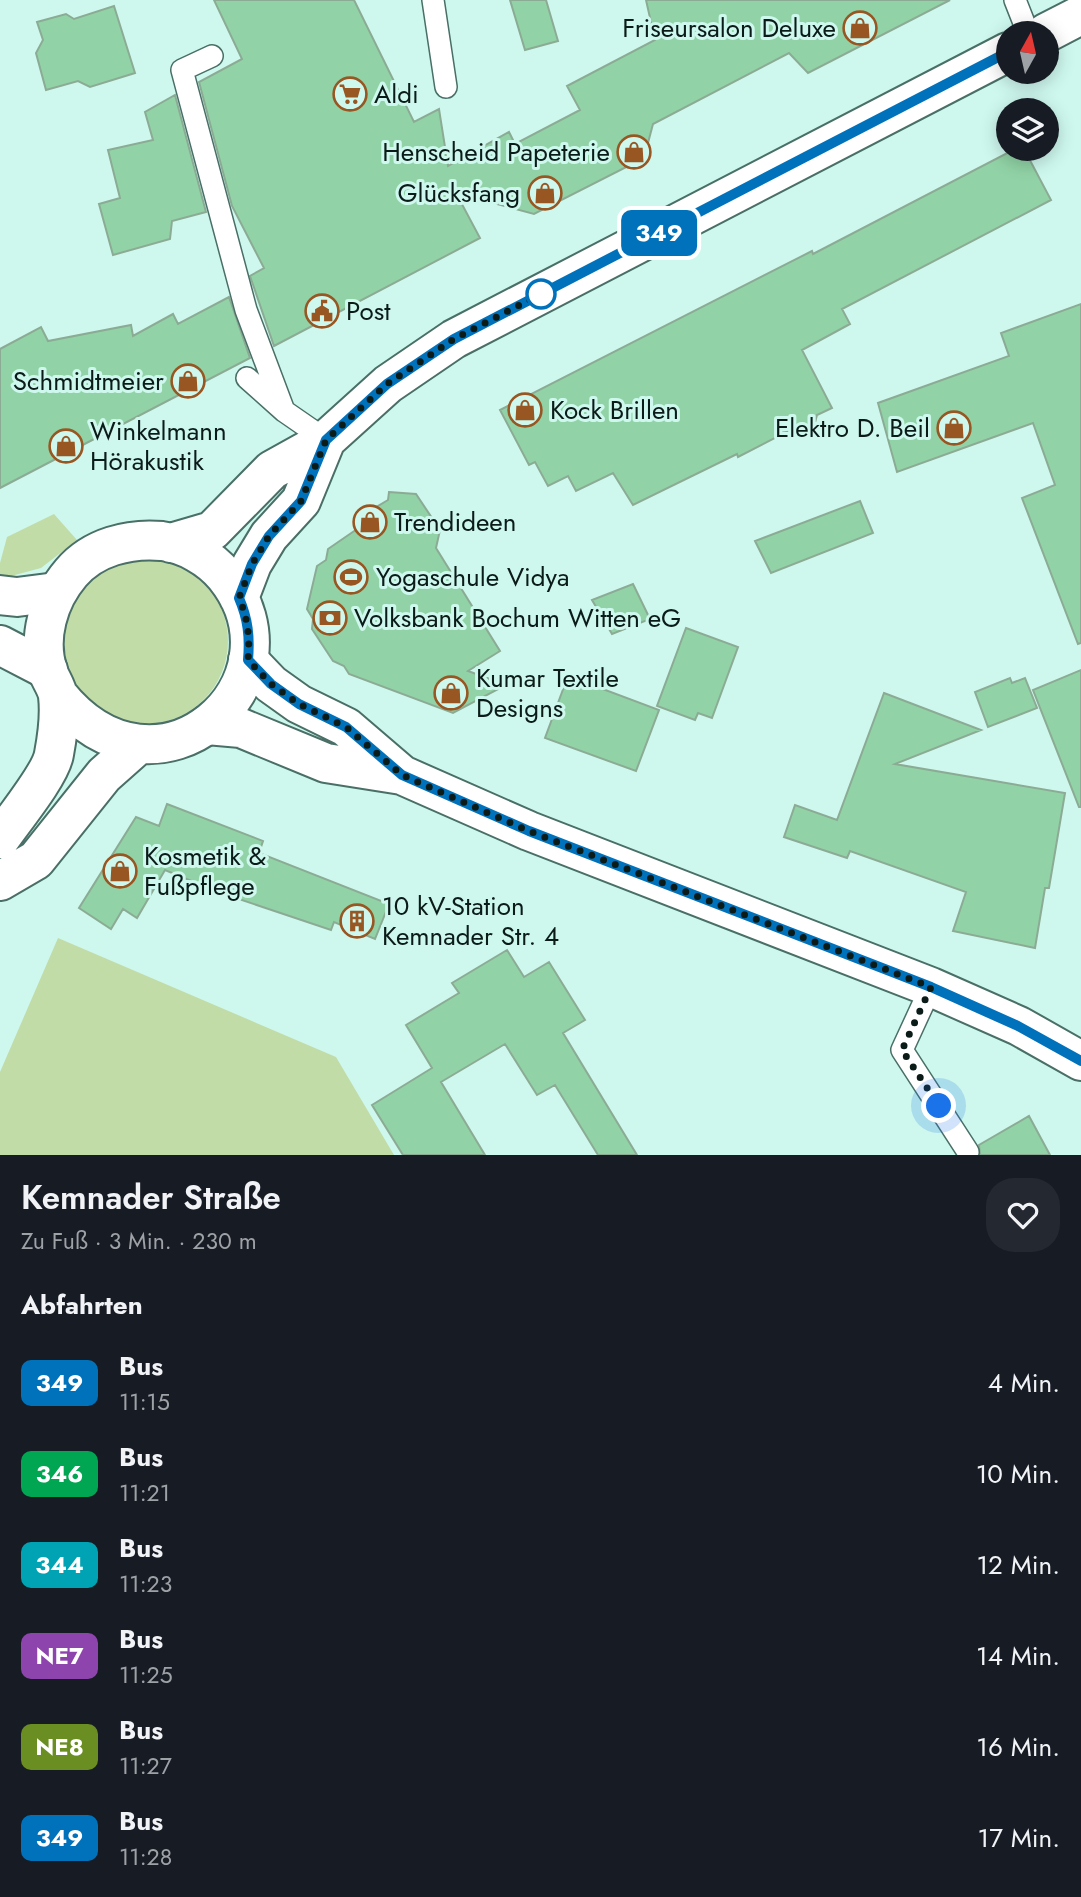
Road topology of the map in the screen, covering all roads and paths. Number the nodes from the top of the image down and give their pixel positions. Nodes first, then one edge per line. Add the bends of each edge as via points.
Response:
1 (433, 0) edge
2 (1015, 0) edge
3 (1081, 15) edge
4 (1023, 21) edge
5 (1059, 26) edge
6 (212, 56) dead end
7 (996, 58) edge
8 (446, 87) dead end
9 (247, 378) dead end
10 (284, 411) junction
11 (326, 440) junction
12 (172, 542) junction
13 (57, 592) junction
14 (0, 595) edge
15 (239, 598) junction
16 (0, 645) edge
17 (248, 660) junction
18 (53, 683) junction
19 (207, 725) junction
20 (139, 744) junction
21 (402, 775) junction
22 (0, 839) edge
23 (0, 881) edge
24 (931, 987) junction
25 (1081, 1061) edge
26 (968, 1152) dead end

1 - 8 lane
2 - 4 lane
3 - 5 main road
6 - 10 lane via 182,70 246,310
7 - 11 main road via 454,339 387,384
9 - 10 lane
10 - 11 lane
11 - 12 main road via 272,470 212,531
11 - 15 main road via 301,501 269,536
12 - 13 main road via 144,539 118,543 93,554 72,571
12 - 15 main road via 197,552 218,568
13 - 14 main road
13 - 18 main road via 45,631
15 - 17 main road via 250,640
16 - 18 main road
17 - 19 main road via 237,692
17 - 21 main road via 271,684 346,727
18 - 20 main road via 75,716 97,732
18 - 22 main road via 54,757
19 - 20 main road via 175,741
19 - 21 main road via 241,728 326,763
20 - 23 main road via 104,775 36,859
21 - 24 main road via 529,831
24 - 25 main road via 1018,1026
24 - 26 lane via 902,1050

